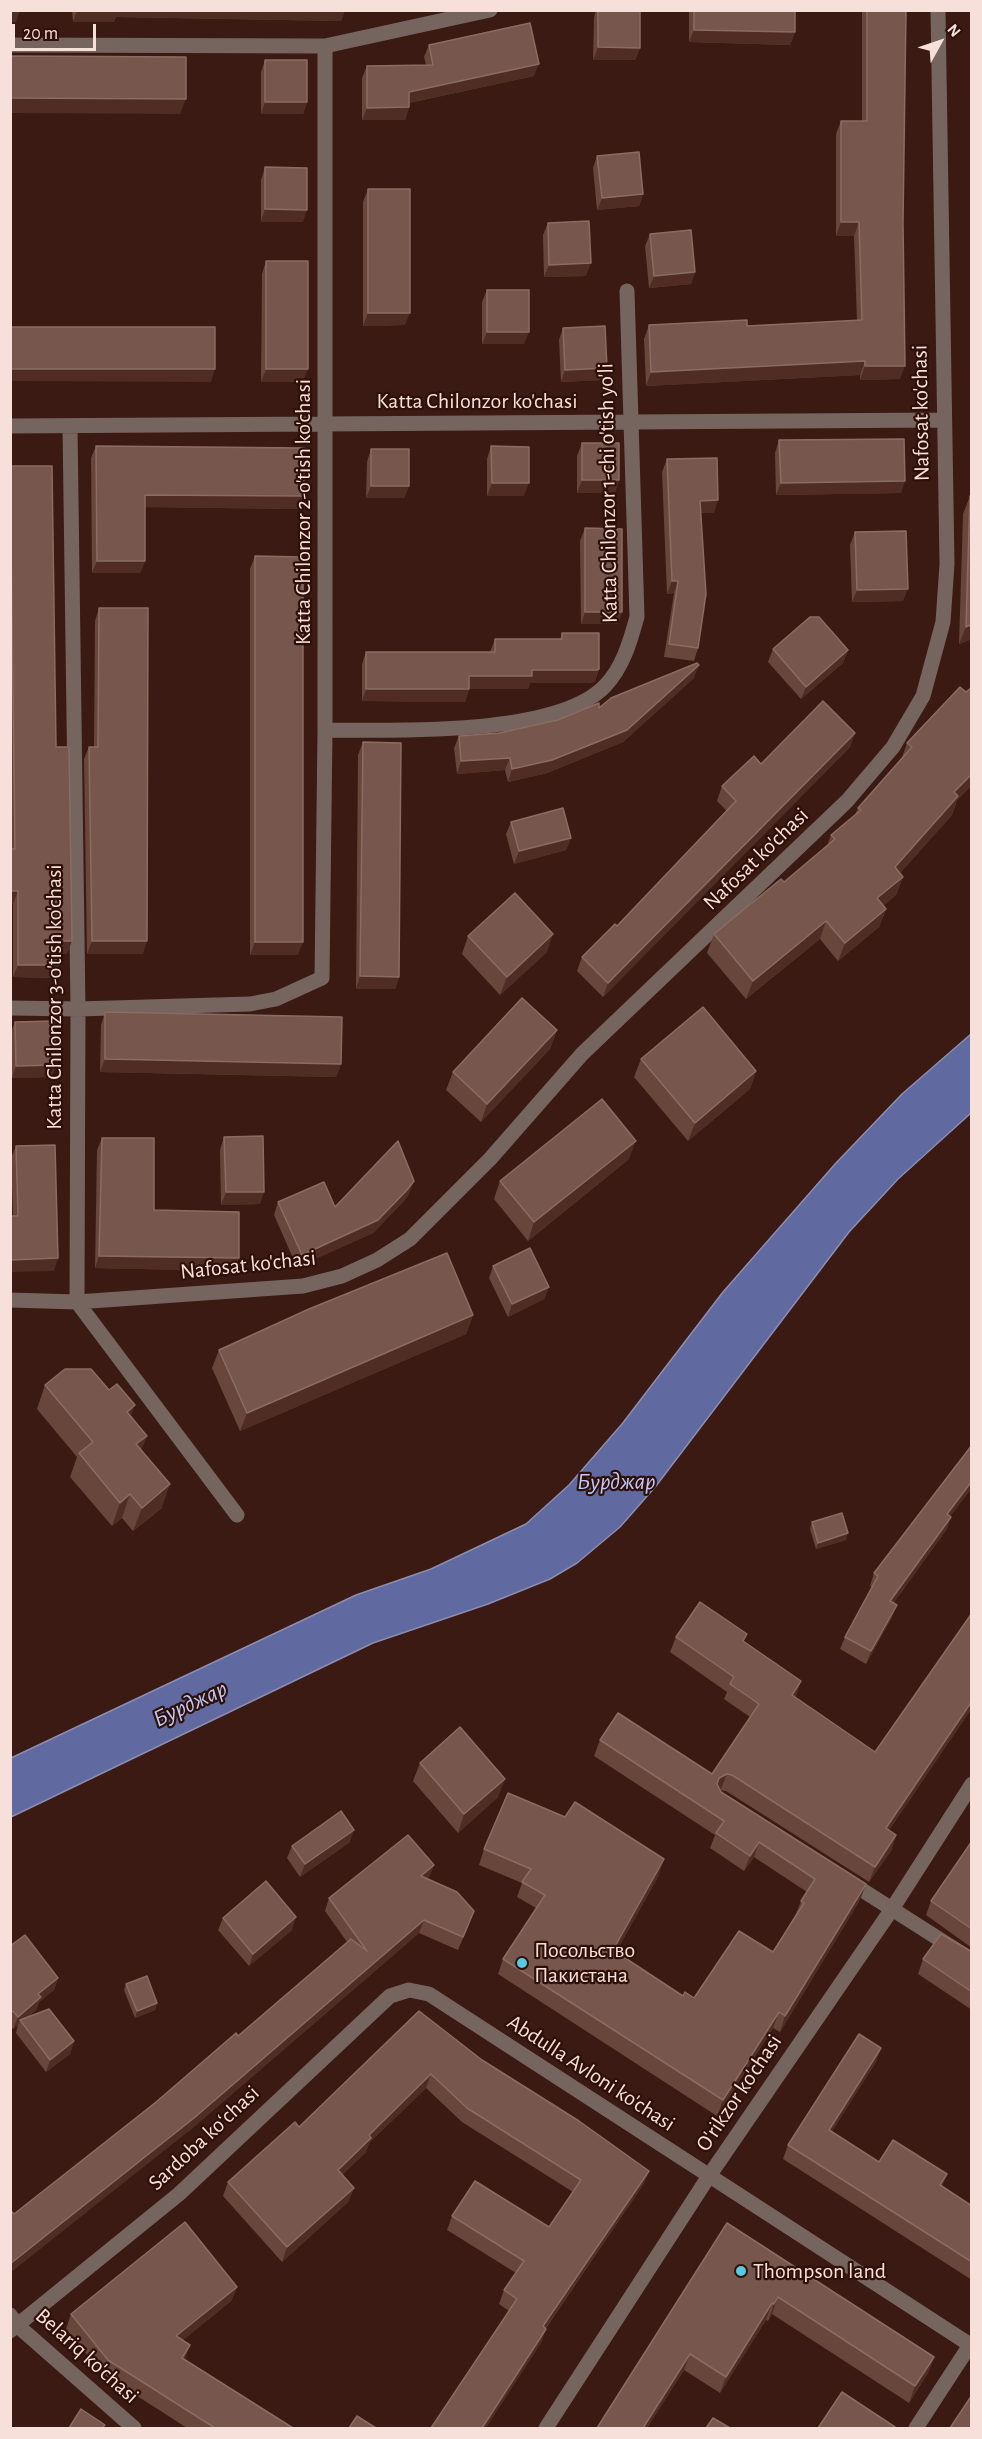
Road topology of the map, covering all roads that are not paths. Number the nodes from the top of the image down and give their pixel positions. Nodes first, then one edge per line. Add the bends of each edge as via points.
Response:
1 (490, 10) edge
2 (938, 10) edge
3 (10, 45) edge
4 (325, 46) junction
5 (627, 291) dead end
6 (943, 420) junction
7 (631, 422) junction
8 (326, 424) junction
9 (10, 426) edge
10 (70, 426) junction
11 (325, 730) junction
12 (10, 1008) edge
13 (78, 1009) junction
14 (10, 1300) edge
15 (77, 1302) junction
16 (237, 1515) dead end
17 (972, 1784) edge
18 (832, 1870) edge
19 (892, 1909) junction
20 (972, 1960) edge
21 (429, 1994) joint
22 (709, 2176) junction
23 (13, 2324) edge
24 (971, 2345) edge
25 (134, 2428) edge
26 (546, 2428) edge
27 (916, 2428) edge

1 - 4 street
2 - 6 street, Nafosat ko'chasi
3 - 4 street
4 - 8 street, Katta Chilonzor 2-o'tish ko'chasi
5 - 7 street, Katta Chilonzor 1-chi o'tish yo'li
6 - 7 street, Katta Chilonzor ko'chasi
6 - 15 street, Nafosat ko'chasi via 947,564 943,622 923,696 893,747 847,801 582,1054 490,1159 410,1239 342,1276 303,1286
7 - 8 street, Katta Chilonzor ko'chasi
7 - 11 street, Katta Chilonzor 1-chi o'tish yo'li via 637,617 628,651 604,687 569,709 488,726 453,730
8 - 10 street, Katta Chilonzor ko'chasi
8 - 11 street, Katta Chilonzor 2-o'tish ko'chasi
9 - 10 street, Katta Chilonzor ko'chasi
10 - 13 street, Katta Chilonzor 3-o'tish ko'chasi
11 - 13 street, Katta Chilonzor 2-o'tish ko'chasi via 322,978 276,999 250,1004
12 - 13 street
13 - 15 street, Katta Chilonzor 3-o'tish ko'chasi
14 - 15 street, Nafosat ko'chasi
15 - 16 street
17 - 19 street, O'rikzor ko'chasi
18 - 19 street
19 - 20 street
19 - 22 street, O'rikzor ko'chasi
21 - 22 street, Abdulla Avloni ko'chasi
21 - 23 street, Sardoba koʻchasi via 408,1990 390,1996 179,2194
22 - 24 street, Abdulla Avloni ko'chasi
22 - 26 street, O'rikzor ko'chasi
23 - 25 street, Belariq ko'chasi
24 - 27 street

